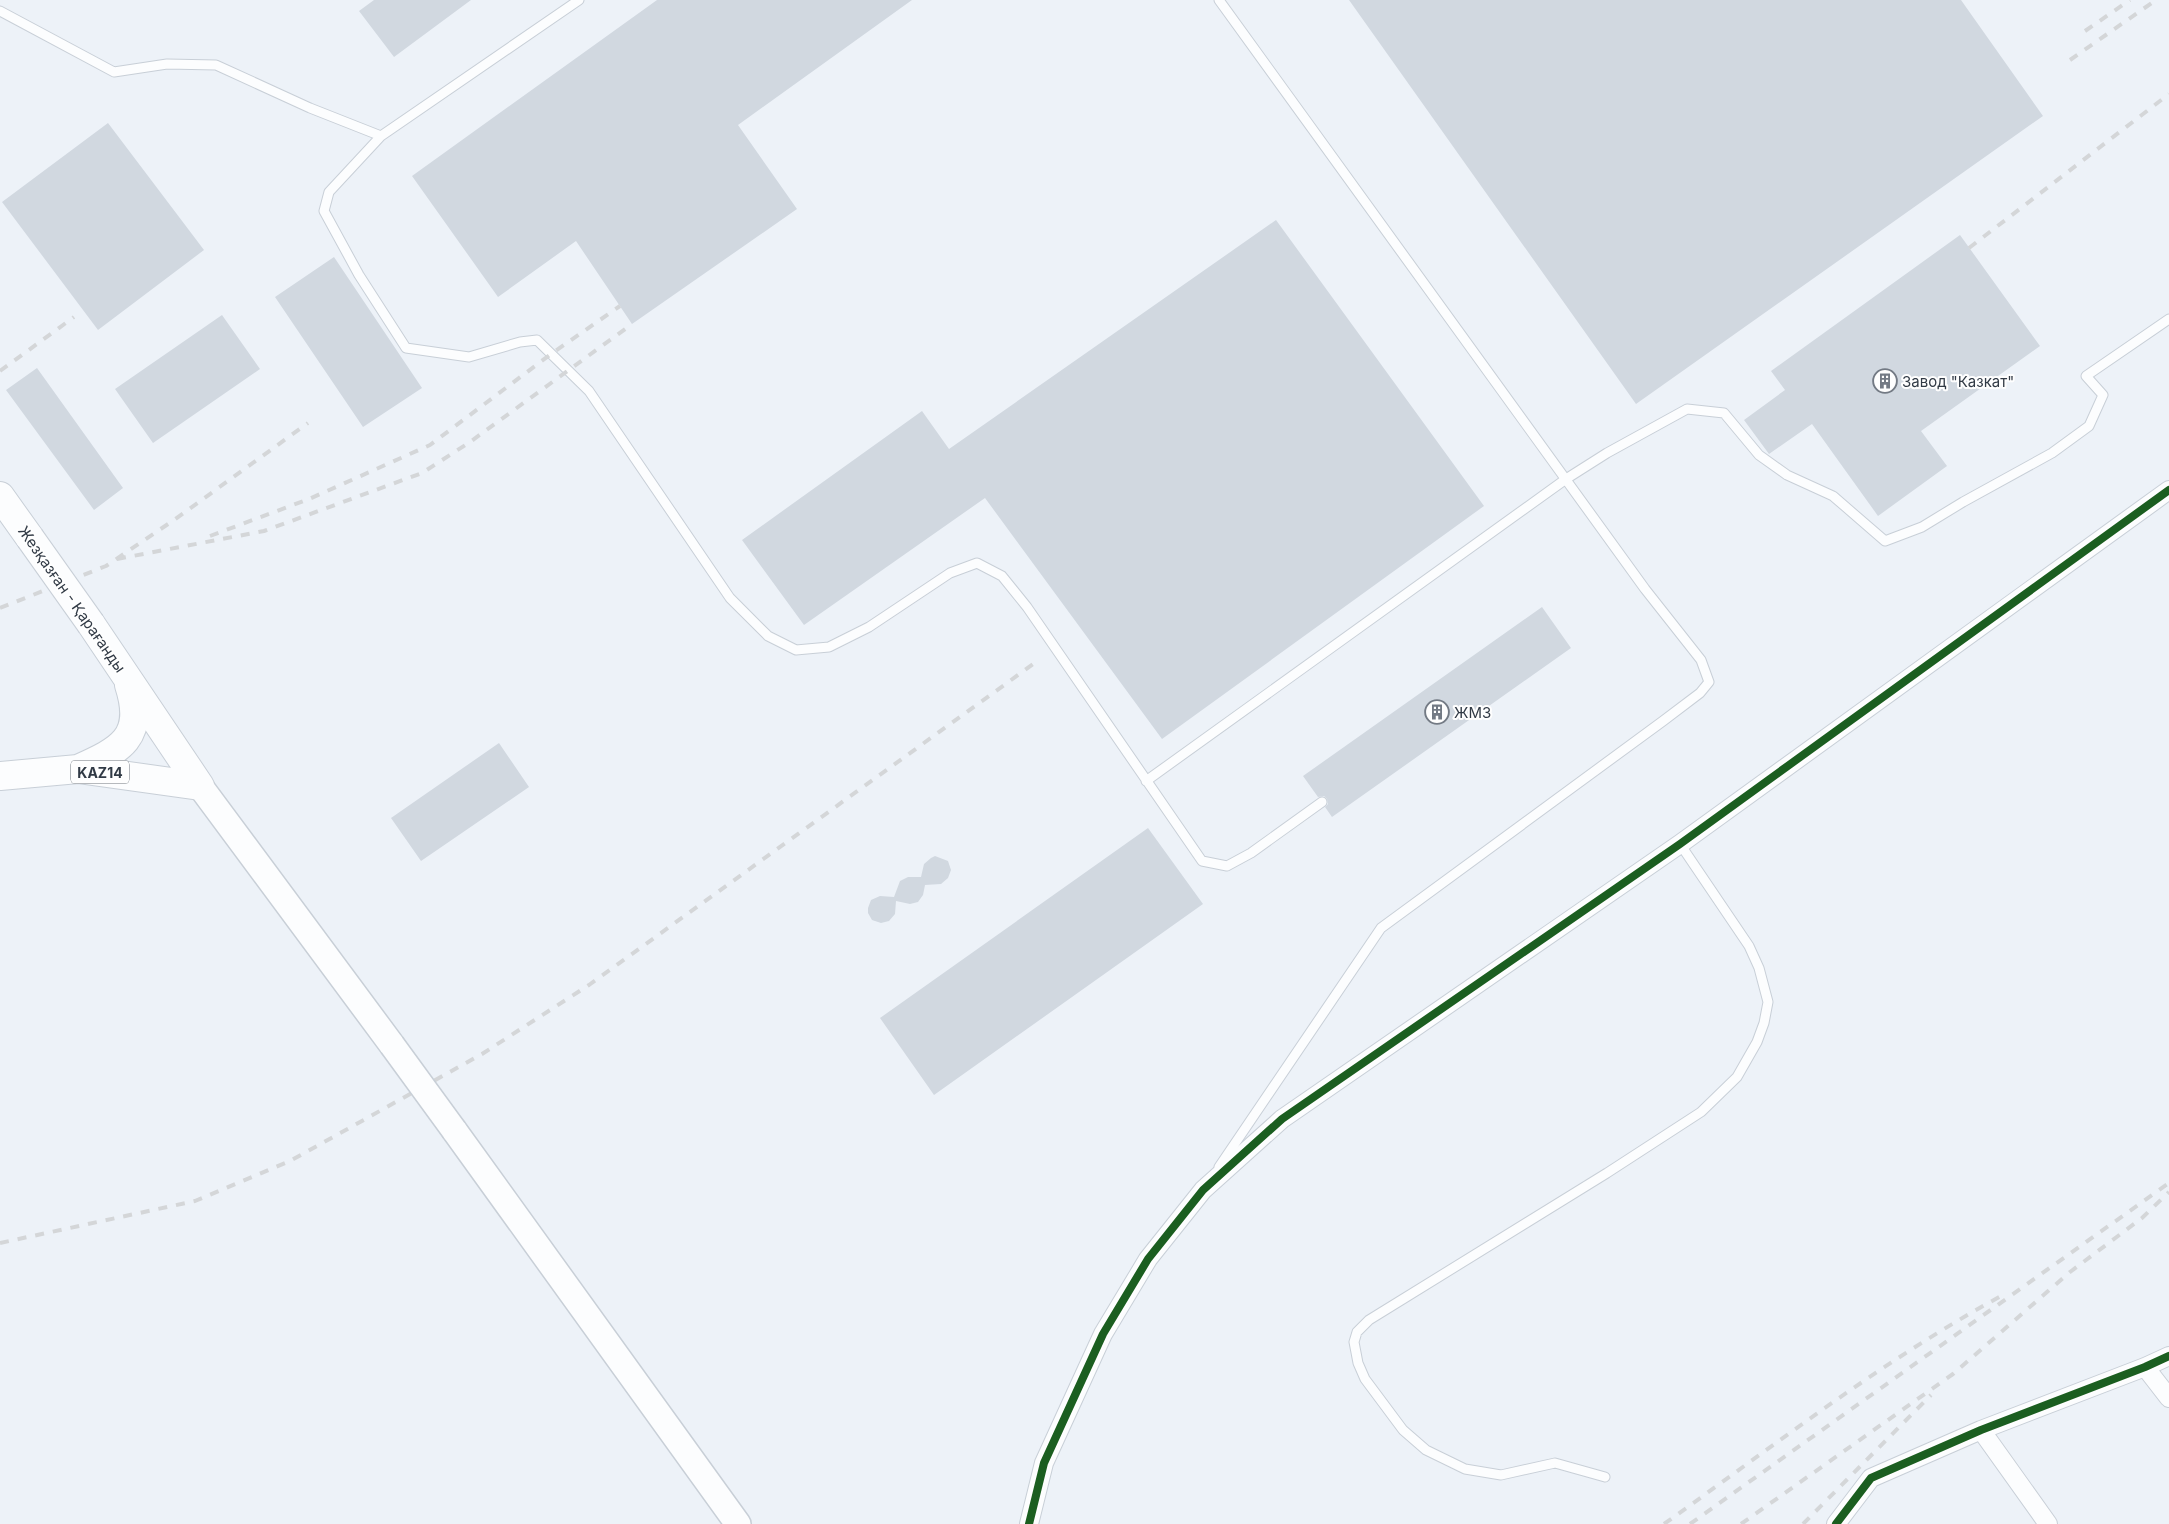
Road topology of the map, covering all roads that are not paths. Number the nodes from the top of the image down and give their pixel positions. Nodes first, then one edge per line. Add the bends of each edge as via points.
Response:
1 (579, 0) edge
2 (1219, 0) edge
3 (0, 11) edge
4 (381, 136) junction
5 (2169, 319) edge
6 (1566, 479) junction
7 (2169, 490) edge
8 (0, 496) edge
9 (126, 677) junction
10 (78, 769) junction
11 (0, 776) edge
12 (1146, 781) junction
13 (200, 786) junction
14 (1322, 802) dead end
15 (1680, 844) junction
16 (1203, 1190) junction
17 (2169, 1356) edge
18 (2145, 1367) junction
19 (2169, 1398) edge
20 (1981, 1430) junction
21 (1605, 1477) dead end
22 (738, 1524) edge
23 (1029, 1524) edge
24 (1836, 1524) edge
25 (2048, 1524) edge

1 - 4 lane
2 - 6 lane
3 - 4 lane via 114,72 167,64 216,65
4 - 12 lane via 328,192 324,211 359,275 406,348 469,357 537,340 589,391 730,598 768,636 796,650 829,647 869,627 950,573 977,563 1002,576 1028,607
5 - 6 lane via 2086,376 2103,396 2089,426 2052,453 1922,528 1885,541 1833,496 1786,476 1759,456 1724,413 1687,409
6 - 12 lane
6 - 16 lane via 1701,660 1709,682 1700,693 1655,727 1381,928
7 - 15 street
8 - 9 highway, Жезқазған - Қарағанды / KAZ14, bridge
9 - 10 highway, Жезқазған - Қарағанды / KAZ14 via 135,703 135,720 126,742 110,755
9 - 13 highway, Жезқазған - Қарағанды / KAZ14
10 - 11 highway, Жезқазған - Қарағанды / KAZ14
10 - 13 highway, Жезқазған - Қарағанды / KAZ14
12 - 14 lane via 1202,861 1227,866 1251,853
13 - 22 main road, bridge via 454,1130
15 - 16 street via 1282,1119
15 - 21 lane via 1749,946 1768,1002 1757,1042 1737,1077 1701,1112 1369,1320 1357,1332 1354,1342 1365,1379 1403,1430 1426,1450 1465,1469 1501,1475 1555,1464
16 - 23 street via 1148,1259 1103,1334 1044,1462
17 - 18 street
18 - 19 street
18 - 20 street
20 - 24 street via 1871,1478
20 - 25 street

